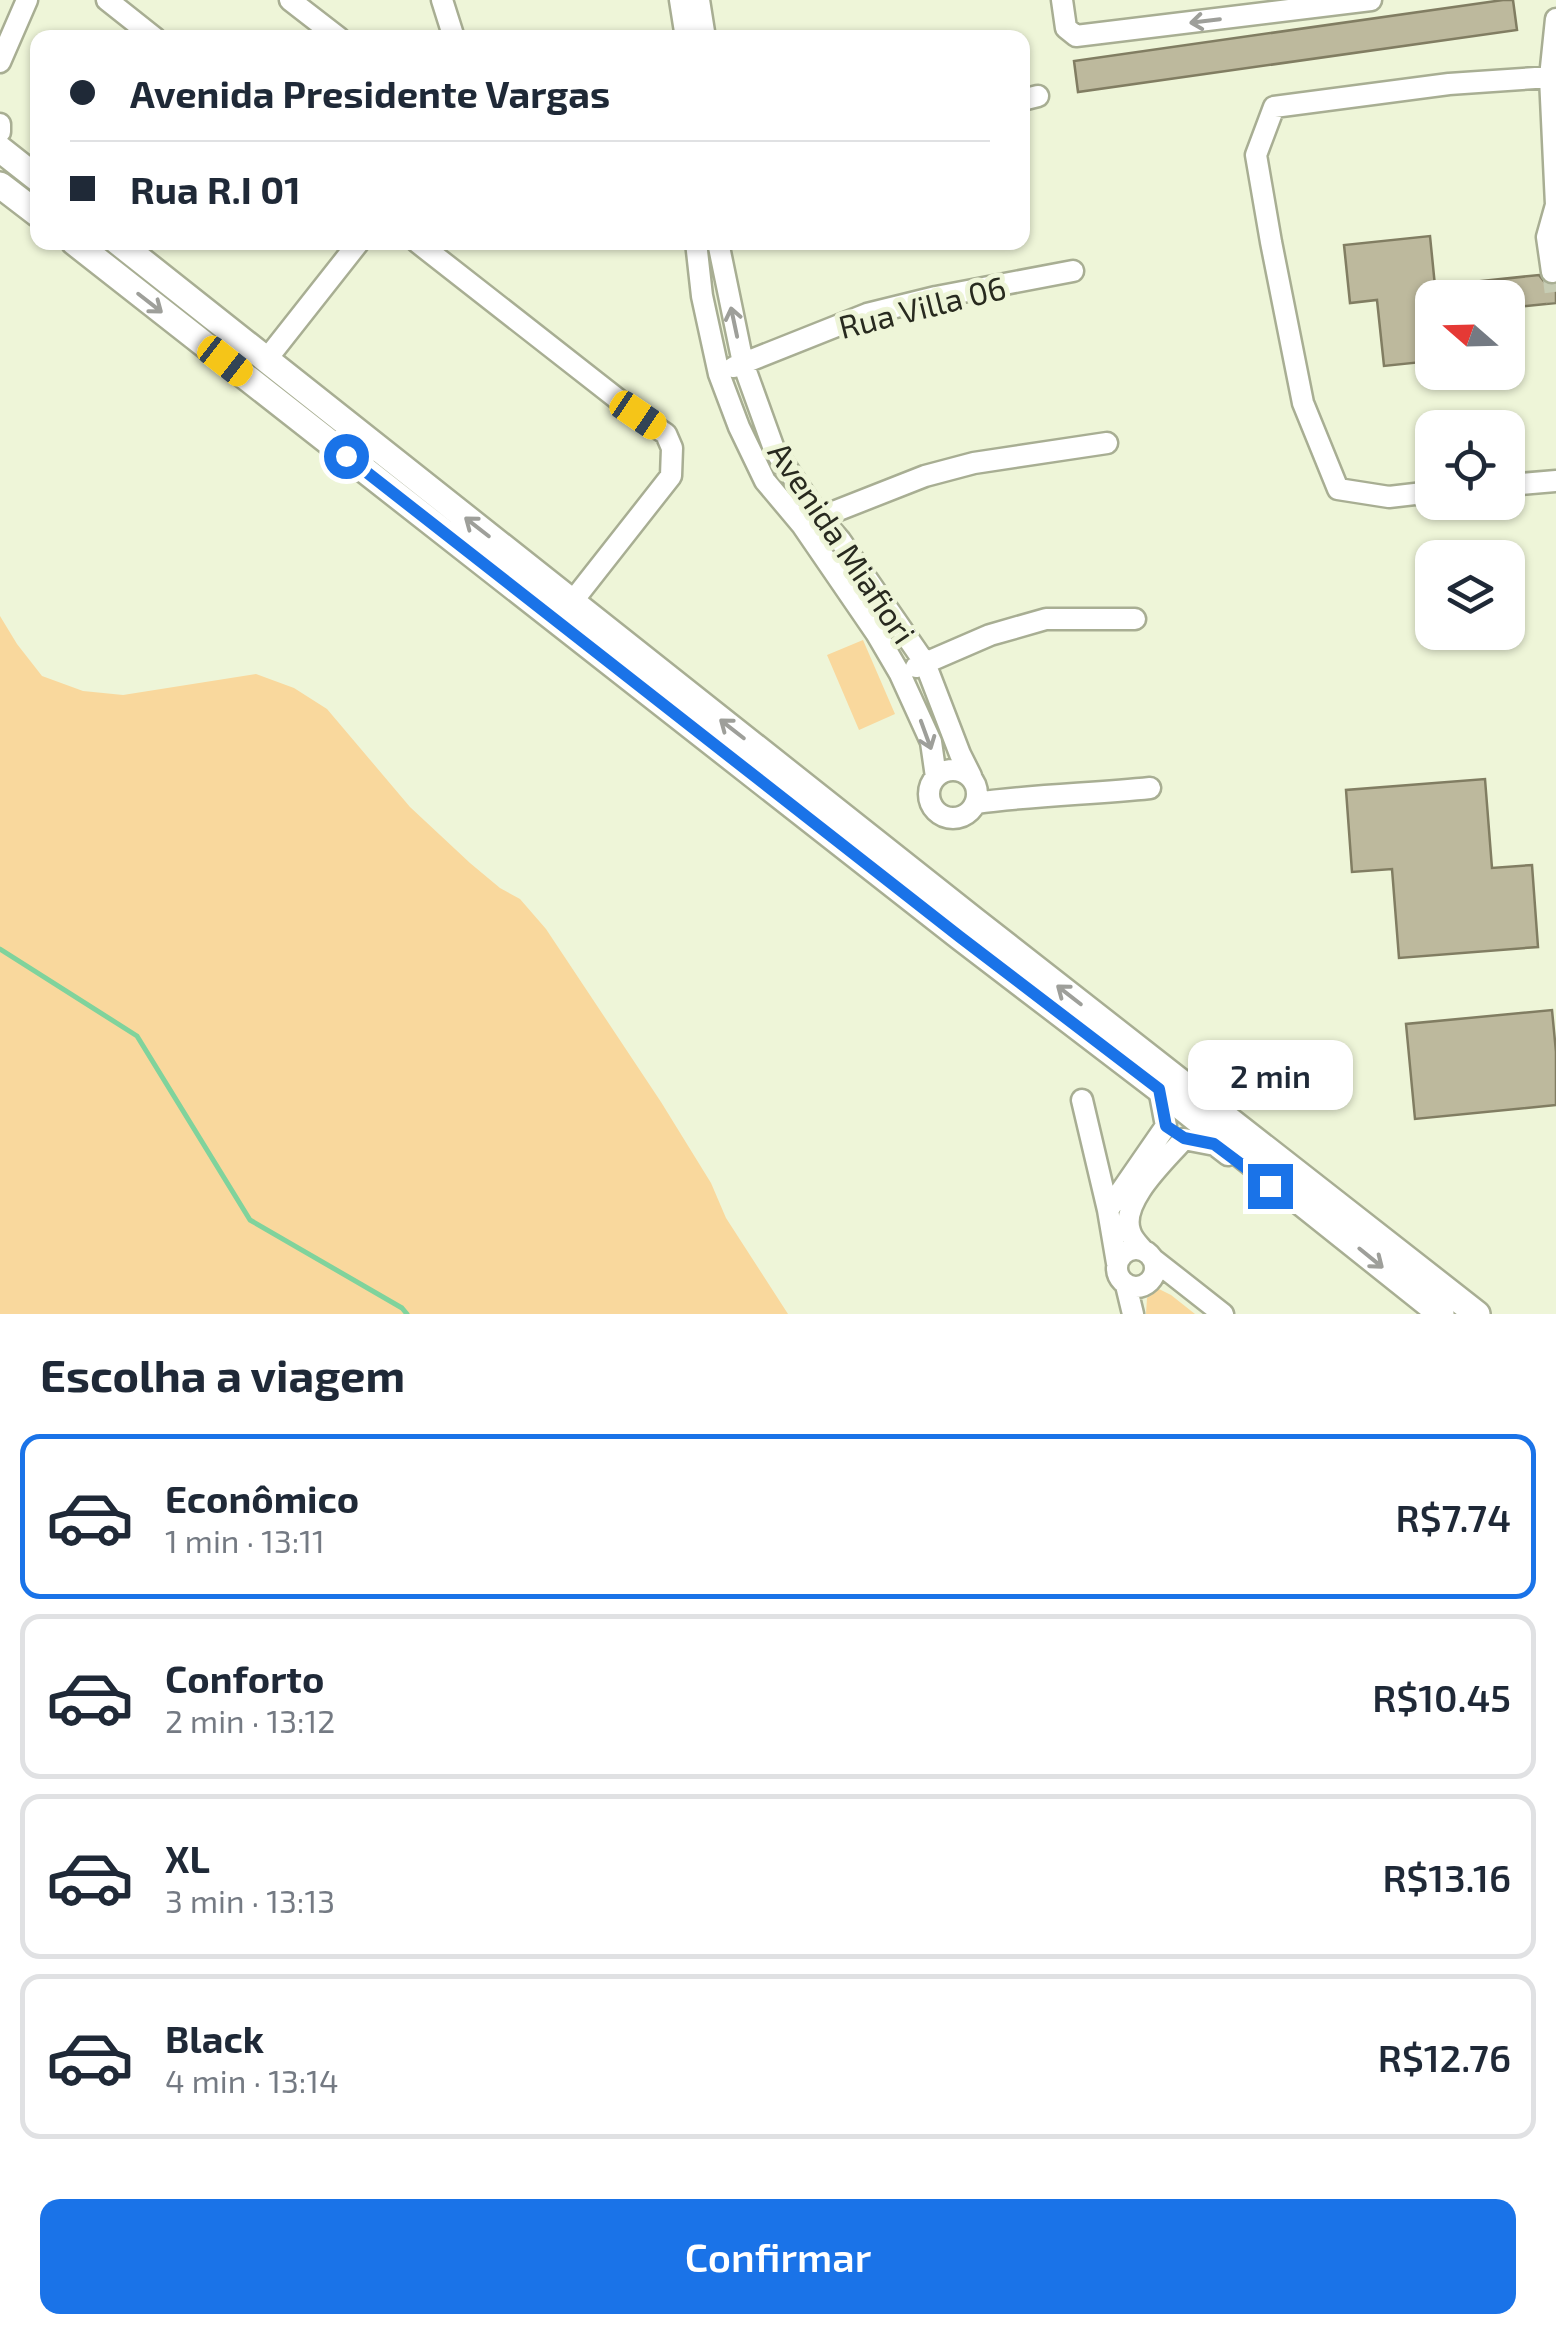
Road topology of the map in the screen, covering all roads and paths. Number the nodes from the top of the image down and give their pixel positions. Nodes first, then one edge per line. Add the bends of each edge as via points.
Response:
1 (27, 0) edge
2 (107, 0) edge
3 (290, 0) edge
4 (442, 0) edge
5 (1062, 0) edge
6 (1372, 0) edge
7 (693, 2) edge
8 (132, 8) edge
9 (1556, 18) edge
10 (149, 30) edge
11 (329, 30) edge
12 (451, 30) edge
13 (688, 30) edge
14 (702, 30) edge
15 (0, 62) edge
16 (1550, 77) junction
17 (0, 124) edge
18 (0, 132) edge
19 (0, 149) edge
20 (30, 173) edge
21 (0, 185) edge
22 (1556, 205) edge
23 (30, 208) edge
24 (84, 250) edge
25 (128, 250) edge
26 (352, 250) edge
27 (427, 250) edge
28 (697, 250) edge
29 (720, 250) edge
30 (1073, 271) dead end
31 (1552, 272) dead end
32 (266, 360) junction
33 (744, 363) junction
34 (719, 374) junction
35 (1107, 443) dead end
36 (1556, 481) edge
37 (1525, 484) edge
38 (1415, 494) edge
39 (811, 520) junction
40 (572, 602) junction
41 (1135, 619) dead end
42 (925, 662) junction
43 (900, 674) junction
44 (971, 776) junction
45 (936, 777) junction
46 (778, 780) junction
47 (1150, 788) dead end
48 (976, 803) junction
49 (1159, 1089) junction
50 (1082, 1100) dead end
51 (1166, 1126) junction
52 (1184, 1138) junction
53 (1108, 1210) junction
54 (1317, 1216) junction
55 (1118, 1263) junction
56 (1149, 1263) junction
57 (1126, 1285) junction
58 (1134, 1314) edge
59 (1223, 1314) edge
60 (1440, 1314) edge
61 (1477, 1314) edge

1 - 15 street
2 - 8 street
3 - 11 street
4 - 12 street
6 -> 5 street via 1076,36 1066,28
7 - 13 street
7 - 14 street
8 - 10 street
9 - 16 street
16 - 22 street
16 - 38 street via 1274,107 1256,154 1303,403 1338,489
17 - 18 street
19 - 20 main road
21 - 23 main road
22 - 31 street via 1547,237
24 -> 46 main road
25 - 32 main road
26 - 32 street
27 - 40 street via 666,434 672,448 670,476
28 - 34 street, Avenida Miafiori
33 -> 29 street, Avenida Miafiori
30 - 33 street, Rua Villa 06 via 867,314
40 -> 32 main road
33 - 34 street, Rua Villa 06
33 - 39 street, Avenida Miafiori via 774,449
34 - 39 street, Avenida Miafiori via 764,481
35 - 39 street via 974,462
36 - 37 street
39 - 42 street, Avenida Miafiori via 840,540
39 - 43 street, Avenida Miafiori
46 -> 40 main road
41 - 42 street via 1046,619
42 - 43 street
42 - 44 street, Avenida Miafiori
43 -> 45 street, Avenida Miafiori via 931,742
44 - 45 street via 953,769
44 - 48 street
45 - 48 street via 929,794 936,812 963,817
46 - 49 main road via 960,937
61 -> 46 main road
47 - 48 street
49 - 51 street
49 - 54 main road
50 - 53 street
51 - 52 street
51 - 53 street
52 - 54 street via 1214,1144 1304,1214
52 - 56 street via 1132,1202 1128,1227
53 - 55 street
54 -> 60 main road
55 - 56 street via 1131,1250
55 - 57 street
56 - 57 street via 1138,1288
56 - 59 street
57 - 58 street

